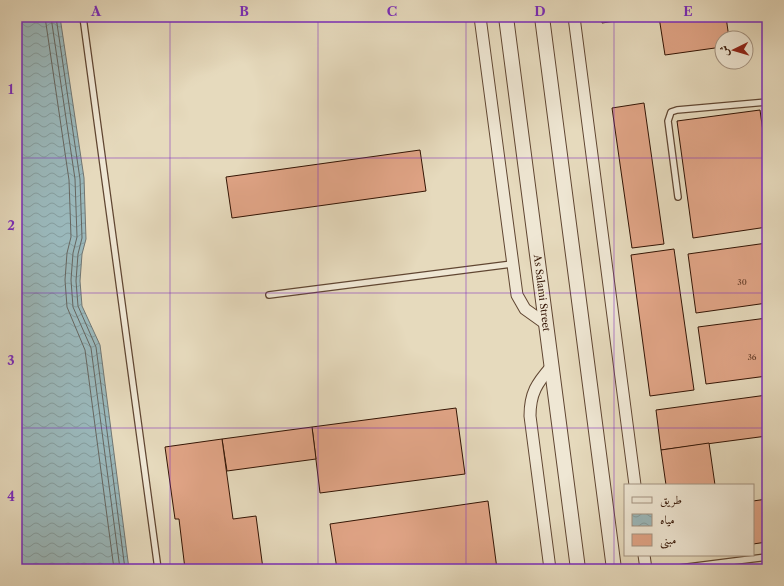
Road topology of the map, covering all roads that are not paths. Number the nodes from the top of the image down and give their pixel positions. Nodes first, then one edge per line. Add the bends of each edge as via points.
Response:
1 (84, 17) edge
2 (480, 17) edge
3 (506, 17) edge
4 (542, 17) edge
5 (574, 17) edge
6 (767, 102) edge
7 (678, 197) dead end
8 (512, 264) junction
9 (269, 295) dead end
10 (546, 324) junction
11 (552, 367) junction
12 (635, 484) edge
13 (644, 556) edge
14 (767, 556) edge
15 (158, 569) edge
16 (550, 569) edge
17 (578, 569) edge
18 (614, 569) edge
19 (646, 569) edge
20 (672, 569) edge

1 - 15 lane
2 - 8 street
3 - 10 street, As Salami Street
4 - 18 street
5 - 12 street
6 - 7 lane via 671,112 668,121
8 - 9 lane
8 - 10 street via 516,295 520,303
10 - 11 street, As Salami Street
11 - 16 street via 535,387 530,406
11 - 17 street, As Salami Street
13 - 19 street
14 - 20 lane

